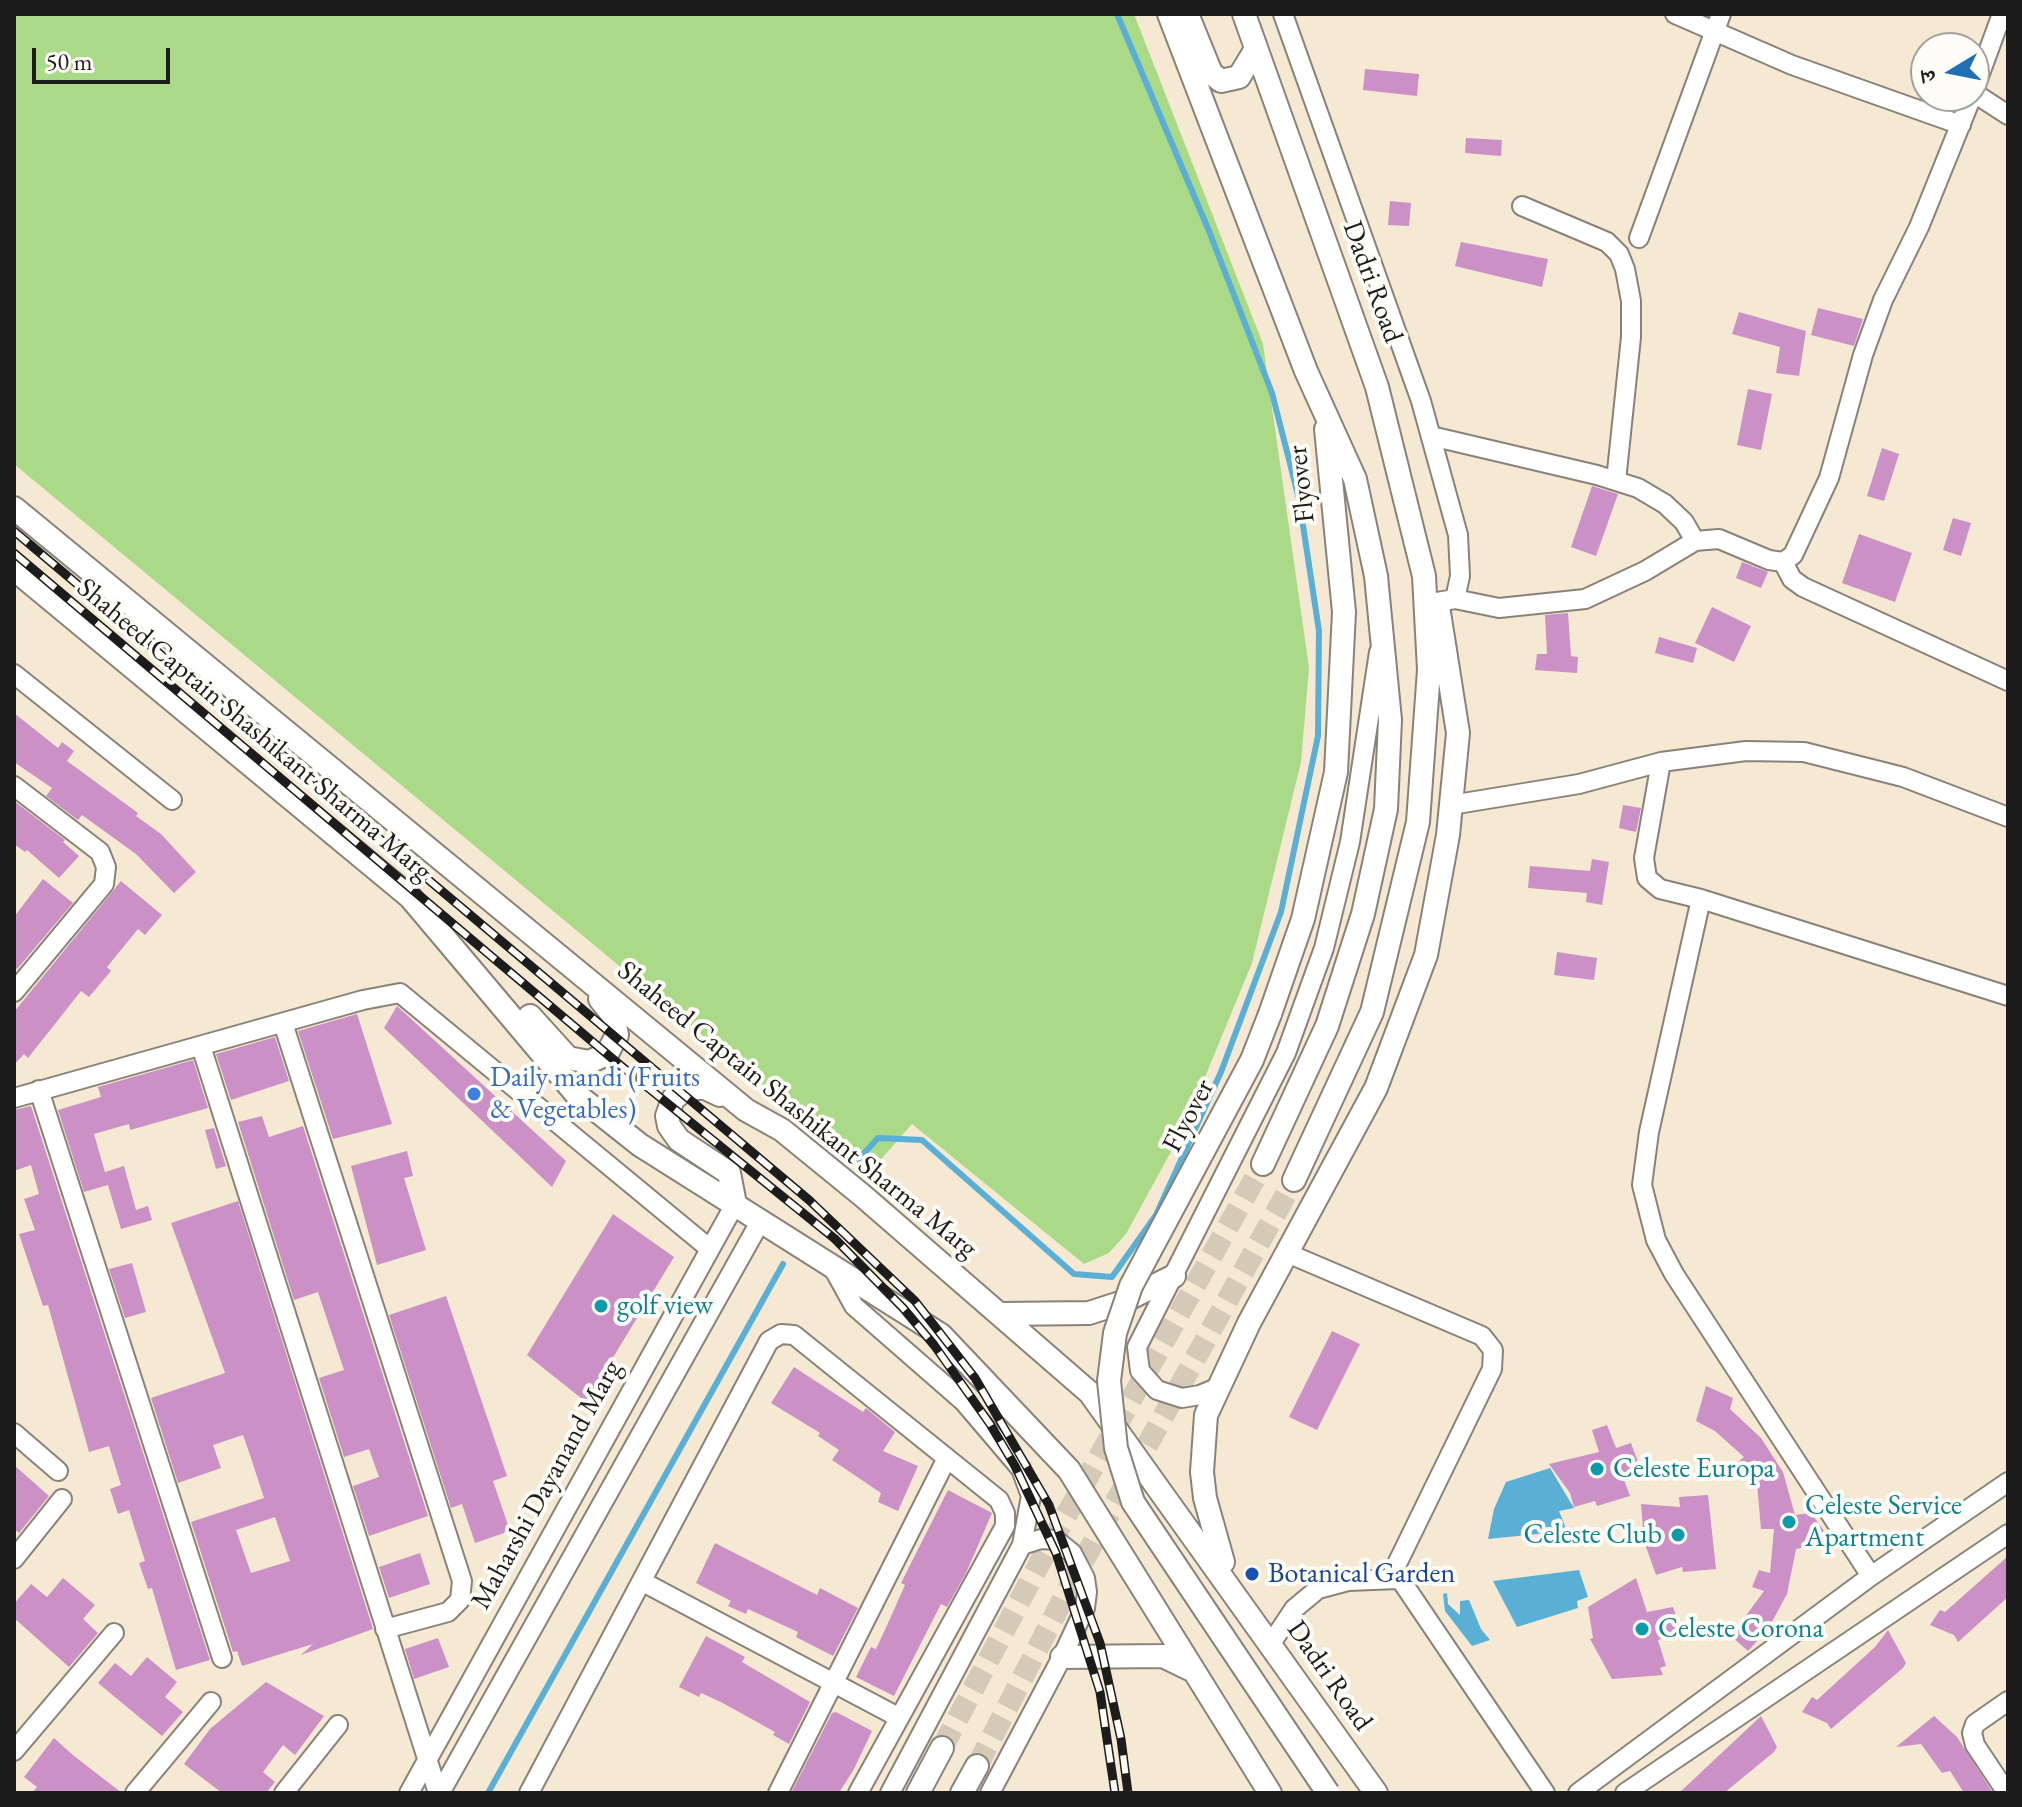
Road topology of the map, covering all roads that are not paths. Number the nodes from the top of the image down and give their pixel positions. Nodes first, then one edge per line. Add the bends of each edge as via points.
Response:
1 (1169, 14) edge
2 (1187, 14) edge
3 (1244, 14) edge
4 (1283, 14) edge
5 (1675, 14) edge
6 (2002, 14) edge
7 (1718, 22) edge
8 (1990, 47) edge
9 (1256, 49) junction
10 (1990, 104) edge
11 (1966, 112) edge
12 (2008, 115) edge
13 (1961, 125) junction
14 (1522, 206) dead end
15 (1639, 238) dead end
16 (1324, 404) junction
17 (1431, 436) junction
18 (1616, 481) junction
19 (14, 508) edge
20 (1695, 541) junction
21 (1783, 562) junction
22 (1424, 576) junction
23 (17, 579) edge
24 (1446, 600) junction
25 (1382, 638) junction
26 (14, 674) edge
27 (2008, 681) edge
28 (1661, 762) junction
29 (14, 786) edge
30 (172, 800) dead end
31 (1451, 805) junction
32 (2008, 817) edge
33 (410, 897) junction
34 (1701, 899) junction
35 (574, 968) junction
36 (14, 992) edge
37 (2008, 996) edge
38 (283, 1023) junction
39 (201, 1046) junction
40 (39, 1090) junction
41 (14, 1098) edge
42 (746, 1110) junction
43 (1263, 1164) tunnel mouth
44 (1294, 1180) tunnel mouth
45 (735, 1204) junction
46 (760, 1222) junction
47 (710, 1249) junction
48 (1287, 1253) junction
49 (832, 1267) junction
50 (1174, 1276) junction
51 (1000, 1314) junction
52 (1219, 1387) junction
53 (14, 1433) edge
54 (947, 1458) junction
55 (58, 1471) dead end
56 (2008, 1482) edge
57 (62, 1499) dead end
58 (2008, 1534) edge
59 (1022, 1545) junction
60 (14, 1559) edge
61 (1871, 1576) junction
62 (1398, 1579) junction
63 (643, 1582) junction
64 (1234, 1592) junction
65 (385, 1629) junction
66 (114, 1633) dead end
67 (1270, 1645) junction
68 (1062, 1657) junction
69 (222, 1658) dead end
70 (1194, 1671) junction
71 (834, 1683) junction
72 (2008, 1701) edge
73 (211, 1702) dead end
74 (898, 1717) junction
75 (338, 1725) dead end
76 (942, 1748) tunnel mouth
77 (14, 1751) edge
78 (427, 1758) junction
79 (977, 1766) tunnel mouth
80 (1269, 1791) edge
81 (135, 1793) edge
82 (284, 1793) edge
83 (409, 1793) edge
84 (439, 1793) edge
85 (529, 1793) edge
86 (778, 1793) edge
87 (858, 1793) edge
88 (890, 1793) edge
89 (918, 1793) edge
90 (962, 1793) edge
91 (990, 1793) edge
92 (1328, 1793) edge
93 (1376, 1793) edge
94 (1545, 1793) edge
95 (1578, 1793) edge
96 (1625, 1793) edge
97 (2007, 1793) edge

1 - 16 main road via 1306,371
2 - 9 main road via 1211,73 1221,81 1239,77
3 - 9 main road, Dadri Road
4 - 17 street
5 - 7 street
6 - 8 street
7 - 13 street via 1792,65
7 - 15 street
9 - 22 main road, Dadri Road via 1377,387
10 - 12 street
11 - 13 street
13 - 21 street via 1883,300 1829,478 1793,555
14 - 18 street via 1607,242 1625,269 1631,337
16 - 25 main road via 1355,479 1376,576
16 - 92 main road, Flyover, bridge via 1344,612 1336,772 1322,846 1303,919 1252,1060 1131,1286 1115,1333 1109,1381 1116,1448 1133,1502
17 - 18 street
17 - 24 street via 1458,535 1460,576
18 - 20 street via 1665,504
19 - 35 main road, Shaheed Captain Shashikant Sharma Marg
20 - 21 street via 1719,539
20 - 24 street via 1585,599 1499,608
21 - 27 street via 1803,587
22 - 24 main road
22 - 44 main road via 1429,670 1418,822 1372,1012
23 - 33 main road, Shaheed Captain Shashikant Sharma Marg
24 - 31 main road via 1458,733
25 - 43 main road via 1390,720 1386,809 1363,914 1327,1026
25 - 50 street via 1350,842 1324,948 1286,1053
26 - 30 street
28 - 31 street via 1579,784
28 - 32 street via 1746,751 1804,752 1903,777
28 - 34 street via 1644,858 1647,878 1660,889
29 - 36 street via 100,852 106,867 104,884
31 - 48 main road via 1426,955 1376,1088
33 - 35 main road via 509,992 560,1051 589,1062 614,1045 617,1025
33 - 45 main road, Shaheed Captain Shashikant Sharma Marg via 577,1095 640,1145
34 - 37 street
34 - 61 street via 1642,1185 1656,1240 1674,1274
35 - 42 main road, Shaheed Captain Shashikant Sharma Marg
38 - 39 street
38 - 47 street via 400,993
38 - 65 street via 462,1581 460,1600 448,1612
39 - 40 street
39 - 65 street
40 - 41 street
40 - 69 street
42 - 45 main road via 696,1087 679,1092 667,1116 679,1140 729,1173
42 - 51 main road, Shaheed Captain Shashikant Sharma Marg via 782,1130
45 - 46 main road, Shaheed Captain Shashikant Sharma Marg
45 - 47 street, Maharshi Dayanand Marg
46 - 49 main road, Shaheed Captain Shashikant Sharma Marg
46 - 84 street, Maharshi Dayanand Marg
47 - 78 street, Maharshi Dayanand Marg
48 - 52 main road
48 - 62 street via 1482,1336 1493,1350 1492,1369 1396,1560
49 - 59 street via 854,1306 964,1402 1021,1469 1031,1496
49 - 70 main road, Shaheed Captain Shashikant Sharma Marg via 941,1335 1069,1470
50 - 51 main road via 1089,1313
50 - 52 street via 1137,1347 1140,1371 1157,1390 1182,1398
51 - 64 main road, Shaheed Captain Shashikant Sharma Marg via 1104,1409
52 - 64 main road via 1206,1415 1202,1472 1214,1538
53 - 55 street
54 - 63 street via 794,1335 781,1334 769,1341
54 - 71 street
54 - 74 street via 999,1500 1005,1526
56 - 61 street
57 - 60 street
58 - 96 street
59 - 68 street via 1056,1540 1072,1553 1085,1578 1085,1608
59 - 88 street
61 - 95 street
62 - 67 street via 1348,1581 1318,1589 1294,1609
62 - 94 street
63 - 71 street
63 - 85 street
64 - 67 main road, Dadri Road
65 - 78 street
66 - 77 street
67 - 93 main road, Dadri Road
68 - 70 main road via 1163,1656
68 - 91 street
70 - 80 main road, Shaheed Captain Shashikant Sharma Marg
71 - 74 street
71 - 86 street
72 - 97 street via 1975,1724 1972,1733
73 - 81 street
74 - 87 street
75 - 82 street
76 - 89 main road
78 - 83 street, Maharshi Dayanand Marg
78 - 84 street
79 - 90 main road

